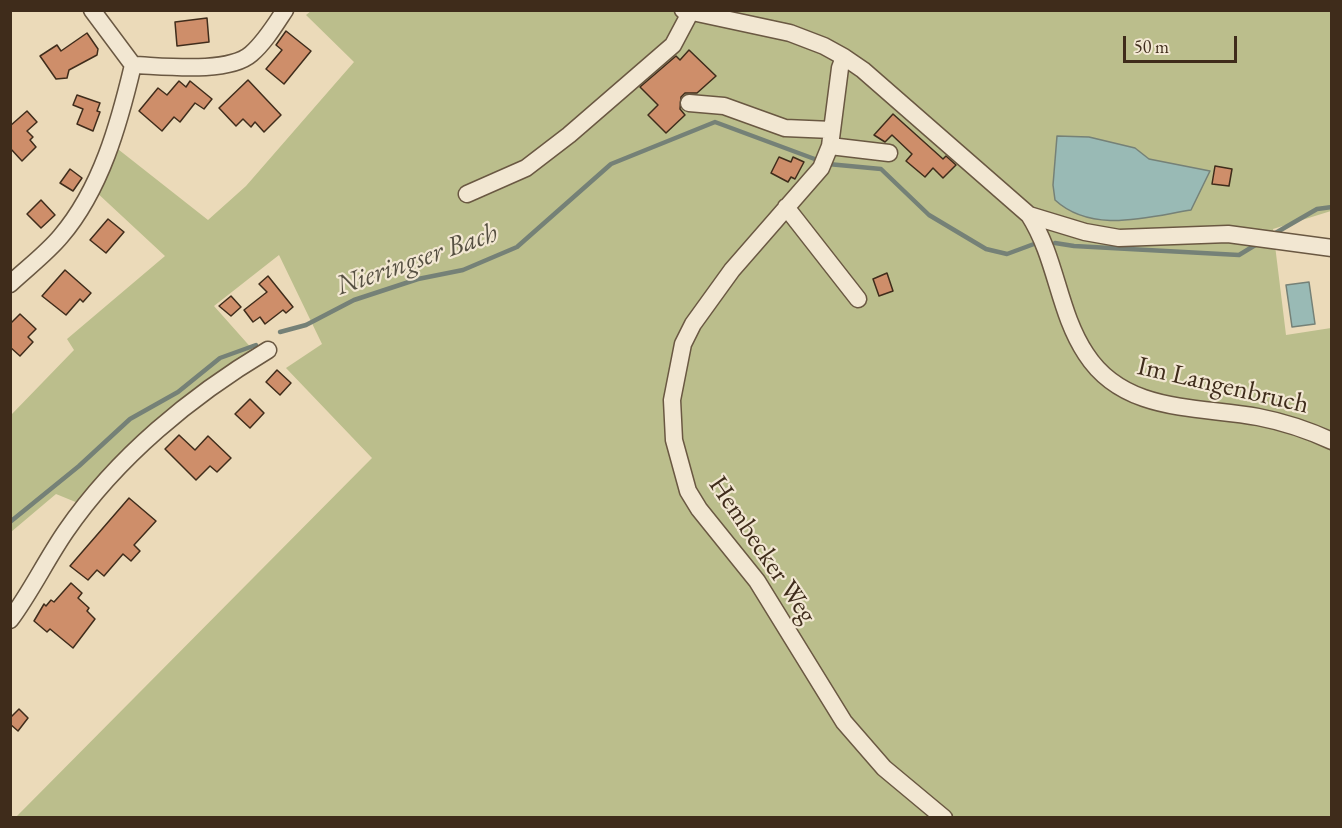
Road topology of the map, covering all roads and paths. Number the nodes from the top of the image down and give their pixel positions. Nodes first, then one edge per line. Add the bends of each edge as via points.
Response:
1 (92, 10) edge
2 (285, 10) edge
3 (686, 12) edge
4 (844, 57) junction
5 (133, 65) junction
6 (689, 103) dead end
7 (827, 150) junction
8 (889, 153) dead end
9 (467, 194) dead end
10 (786, 207) junction
11 (1029, 216) junction
12 (1332, 248) edge
13 (10, 284) edge
14 (858, 299) dead end
15 (268, 350) dead end
16 (1332, 441) edge
17 (10, 620) edge
18 (944, 818) edge

1 - 5 street
2 - 5 street via 250,56 238,62 208,66
3 - 4 street, Im Langenbruch via 790,33
3 - 9 street via 673,45 569,135 526,168
4 - 7 street
4 - 11 street, Im Langenbruch
5 - 13 street via 99,175 61,236
6 - 7 street via 724,106 785,128
7 - 8 street
7 - 10 street, Hembecker Weg
10 - 14 street
10 - 18 street, Hembecker Weg via 732,270 683,344 672,400 680,468 699,509 757,580 855,738
11 - 12 street, Im Langenbruch via 1119,237 1228,234
11 - 16 street, Im Langenbruch via 1043,236 1074,330 1106,380 1150,400 1259,417 1296,426
15 - 17 street via 212,384 128,459 66,531

